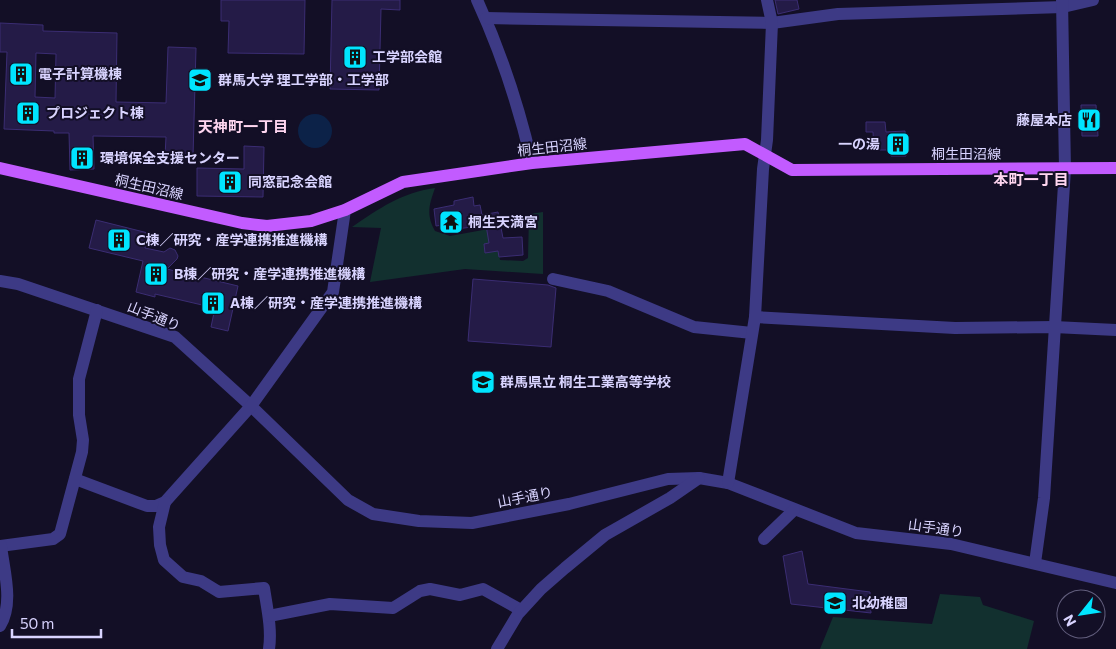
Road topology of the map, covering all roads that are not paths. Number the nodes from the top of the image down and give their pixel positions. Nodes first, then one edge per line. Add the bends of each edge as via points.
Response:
1 (477, 0) edge
2 (767, 0) edge
3 (1093, 0) edge
4 (1063, 4) edge
5 (486, 18) junction
6 (772, 23) junction
7 (764, 154) junction
8 (532, 163) junction
9 (0, 168) edge
10 (1116, 168) edge
11 (1065, 169) junction
12 (345, 210) junction
13 (553, 279) dead end
14 (0, 281) edge
15 (97, 310) junction
16 (755, 317) junction
17 (1054, 327) junction
18 (1116, 330) edge
19 (752, 333) junction
20 (251, 406) junction
21 (75, 478) junction
22 (699, 478) junction
23 (728, 483) junction
24 (165, 502) junction
25 (794, 510) junction
26 (764, 539) dead end
27 (0, 546) edge
28 (1035, 564) junction
29 (1116, 583) edge
30 (521, 610) junction
31 (269, 616) junction
32 (0, 626) edge
33 (269, 649) edge
34 (497, 649) edge

1 - 5 street
2 - 6 street
3 - 4 street
4 - 6 street via 838,14
4 - 11 street
5 - 6 street
5 - 8 street via 510,84
6 - 7 street
7 - 8 main road, 桐生田沼線 via 745,144
7 - 11 main road, 桐生田沼線 via 792,170
7 - 16 street
8 - 12 main road, 桐生田沼線 via 403,182
9 - 12 main road, 桐生田沼線 via 242,223 267,226 311,222
10 - 11 main road, 桐生田沼線
11 - 17 street
12 - 20 street via 332,292
13 - 19 street via 608,290 694,326
14 - 15 street, 山手通り
15 - 20 street, 山手通り via 175,338
15 - 21 street via 79,380 83,440
16 - 17 street via 955,328
16 - 19 street
17 - 18 street
17 - 28 street via 1044,498
19 - 23 street
20 - 22 street, 山手通り via 348,500 372,514 472,523 569,504 668,479
20 - 24 street
21 - 24 street via 147,506
21 - 27 street via 60,534 53,540
22 - 23 street, 山手通り
22 - 30 street via 605,535
23 - 25 street, 山手通り
24 - 31 street via 159,527 164,560 183,577 201,581 219,592 264,588
25 - 26 street
25 - 28 street, 山手通り via 856,533 951,544
27 - 32 street via 8,604
28 - 29 street, 山手通り
30 - 31 street via 482,590 460,595 430,589 420,591 393,608 330,604
30 - 34 street
31 - 33 street

